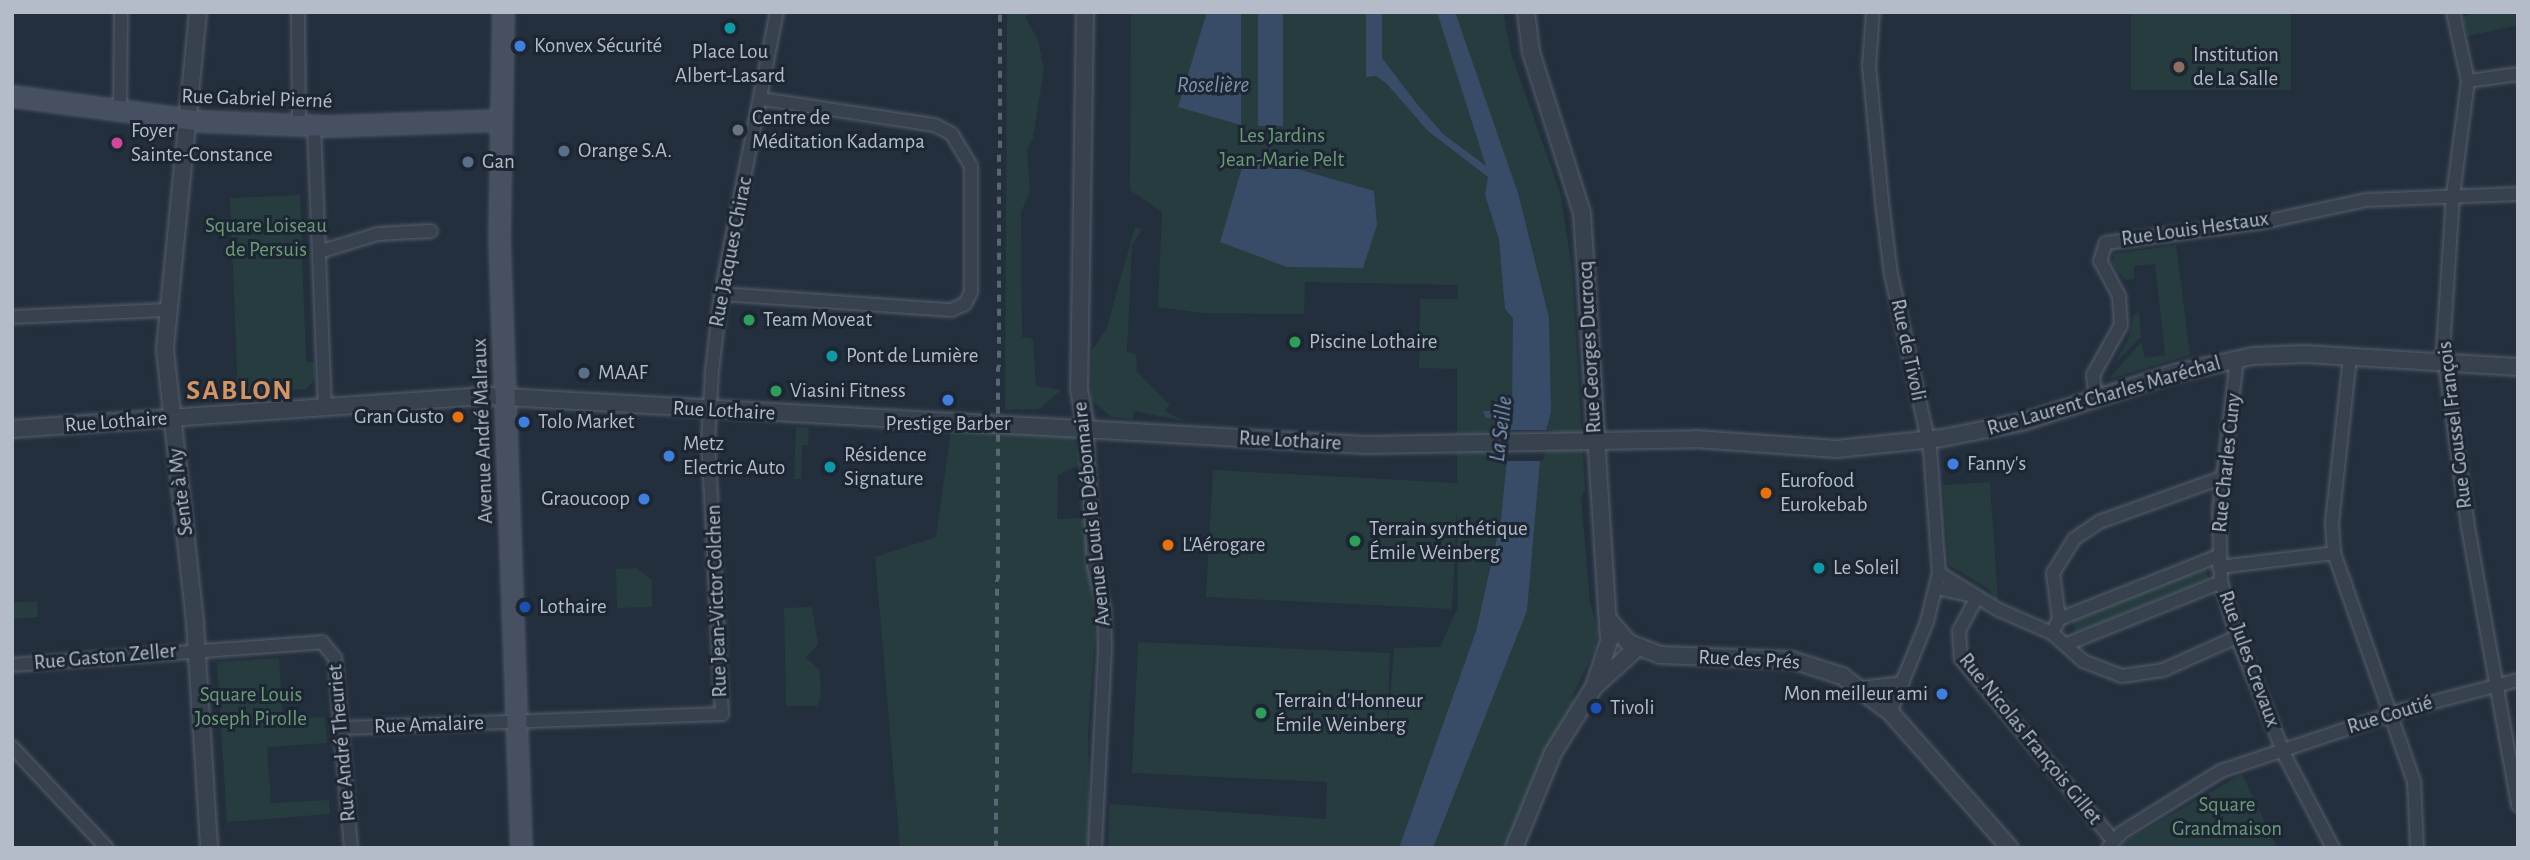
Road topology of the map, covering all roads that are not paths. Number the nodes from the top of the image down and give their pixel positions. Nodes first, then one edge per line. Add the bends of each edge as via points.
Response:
1 (121, 12) edge
2 (198, 12) edge
3 (298, 12) edge
4 (503, 12) edge
5 (777, 12) edge
6 (1085, 12) edge
7 (1525, 12) edge
8 (1872, 12) edge
9 (2453, 12) edge
10 (2518, 74) edge
11 (2468, 81) junction
12 (12, 96) edge
13 (761, 99) junction
14 (120, 110) junction
15 (186, 120) junction
16 (501, 120) junction
17 (306, 125) junction
18 (2518, 194) edge
19 (2453, 195) junction
20 (431, 231) dead end
21 (318, 253) junction
22 (721, 294) junction
23 (166, 310) junction
24 (12, 317) edge
25 (2350, 357) junction
26 (2237, 359) junction
27 (2446, 362) junction
28 (2518, 367) edge
29 (505, 396) junction
30 (2096, 399) junction
31 (325, 407) junction
32 (710, 410) junction
33 (171, 418) junction
34 (1086, 427) junction
35 (12, 429) edge
36 (1928, 440) junction
37 (1565, 444) joint
38 (1594, 444) junction
39 (2224, 477) junction
40 (2333, 547) junction
41 (2219, 562) junction
42 (1939, 573) junction
43 (2221, 582) junction
44 (1937, 588) junction
45 (1977, 597) junction
46 (1607, 618) junction
47 (2059, 619) junction
48 (2052, 633) junction
49 (2237, 637) junction
50 (2067, 644) junction
51 (1639, 648) junction
52 (197, 649) junction
53 (12, 665) edge
54 (2518, 680) edge
55 (1903, 683) junction
56 (2497, 683) junction
57 (1594, 687) junction
58 (1861, 688) junction
59 (1890, 712) junction
60 (2392, 713) junction
61 (517, 721) junction
62 (342, 729) junction
63 (12, 747) edge
64 (2283, 750) junction
65 (2518, 806) edge
66 (2110, 844) edge
67 (107, 848) edge
68 (209, 848) edge
69 (351, 848) edge
70 (521, 848) edge
71 (1095, 848) edge
72 (1514, 848) edge
73 (2010, 848) edge
74 (2333, 848) edge
75 (2417, 848) edge

1 - 14 street
2 - 15 street, Sente à My
3 - 17 street
4 - 16 main road, Avenue André Malraux
5 - 13 street, Rue Jacques Chirac
6 - 34 street, Avenue Louis le Débonnaire via 1079,389
7 - 38 street, Rue Georges Ducrocq via 1531,52 1582,213
8 - 36 street, Rue de Tivoli via 1869,66 1891,274
9 - 11 street, Rue Goussel François
10 - 11 street
11 - 19 street, Rue Goussel François
12 - 14 main road, Rue Gabriel Pierné
13 - 22 street, Rue Jacques Chirac
13 - 22 street via 934,125 952,134 971,166 971,292 965,304 951,310
14 - 15 main road, Rue Gabriel Pierné
15 - 17 main road, Rue Gabriel Pierné
15 - 23 street, Sente à My
16 - 17 main road, Rue Gabriel Pierné
16 - 29 main road, Avenue André Malraux via 499,239
17 - 21 street
18 - 19 street
19 - 27 street, Rue Goussel François via 2443,349
19 - 30 street, Rue Louis Hestaux via 2366,200 2264,222 2106,243 2100,261 2119,296 2120,325 2093,375
20 - 21 street via 377,234
21 - 31 street
22 - 32 street, Rue Jacques Chirac
23 - 24 street
23 - 33 street, Sente à My
25 - 26 street, Rue Laurent Charles Maréchal via 2278,354
25 - 27 street, Rue Laurent Charles Maréchal
25 - 40 street
26 - 30 street, Rue Laurent Charles Maréchal
26 - 39 street, Rue Charles Cuny
27 - 28 street, Rue Laurent Charles Maréchal
27 - 56 street, Rue Goussel François via 2468,527
29 - 31 street, Rue Lothaire
29 - 32 street, Rue Lothaire
29 - 61 main road, Avenue André Malraux
30 - 36 street, Rue Laurent Charles Maréchal via 2022,422
31 - 33 street, Rue Lothaire
32 - 34 street, Rue Lothaire
32 - 61 street, Rue Jean-Victor Colchen via 722,714
33 - 35 street, Rue Lothaire
33 - 52 street, Sente à My
34 - 37 street, Rue Lothaire via 1366,445
34 - 71 street, Avenue Louis le Débonnaire via 1094,566 1104,609 1105,649
36 - 38 street, Rue Laurent Charles Maréchal via 1837,449 1705,439
36 - 42 street, Rue de Tivoli
37 - 38 street, Rue Laurent Charles Maréchal
38 - 46 street, Rue Georges Ducrocq
39 - 41 street, Rue Charles Cuny
39 - 47 street via 2099,522 2074,539 2053,573
40 - 41 street
40 - 60 street via 2346,598
41 - 43 street, Rue Jules Crevaux
41 - 47 street
42 - 44 street, Rue de Tivoli
42 - 45 street
43 - 49 street, Rue Jules Crevaux
43 - 50 street
44 - 45 street
44 - 55 street, Rue de Tivoli
45 - 48 street
45 - 66 street, Rue Nicolas François Gillet via 1959,631 1961,659
46 - 51 street, Rue des Prés via 1622,637
46 - 57 street, Rue Georges Ducrocq via 1608,650
47 - 48 street
48 - 50 street
49 - 50 street via 2142,675 2101,671
49 - 64 street, Rue Jules Crevaux
51 - 57 street, Rue Georges Ducrocq
51 - 58 street, Rue des Prés via 1660,655 1792,660 1827,668
52 - 53 street, Rue Gaston Zeller
52 - 62 street, Rue André Theuriet via 322,642 335,658
52 - 68 street, Sente à My
54 - 56 street, Rue Coutié
55 - 58 street
55 - 59 street, Rue de Tivoli
56 - 60 street, Rue Coutié
56 - 65 street, Rue Goussel François
57 - 72 street, Rue Georges Ducrocq via 1553,753
58 - 59 street, Rue des Prés
59 - 73 street
60 - 64 street, Rue Coutié
60 - 75 street via 2414,780
61 - 62 street, Rue Amalaire
61 - 70 main road, Avenue André Malraux
62 - 69 street, Rue André Theuriet
63 - 67 street
64 - 66 street, Rue Coutié via 2221,771
64 - 74 street, Rue Jules Crevaux

